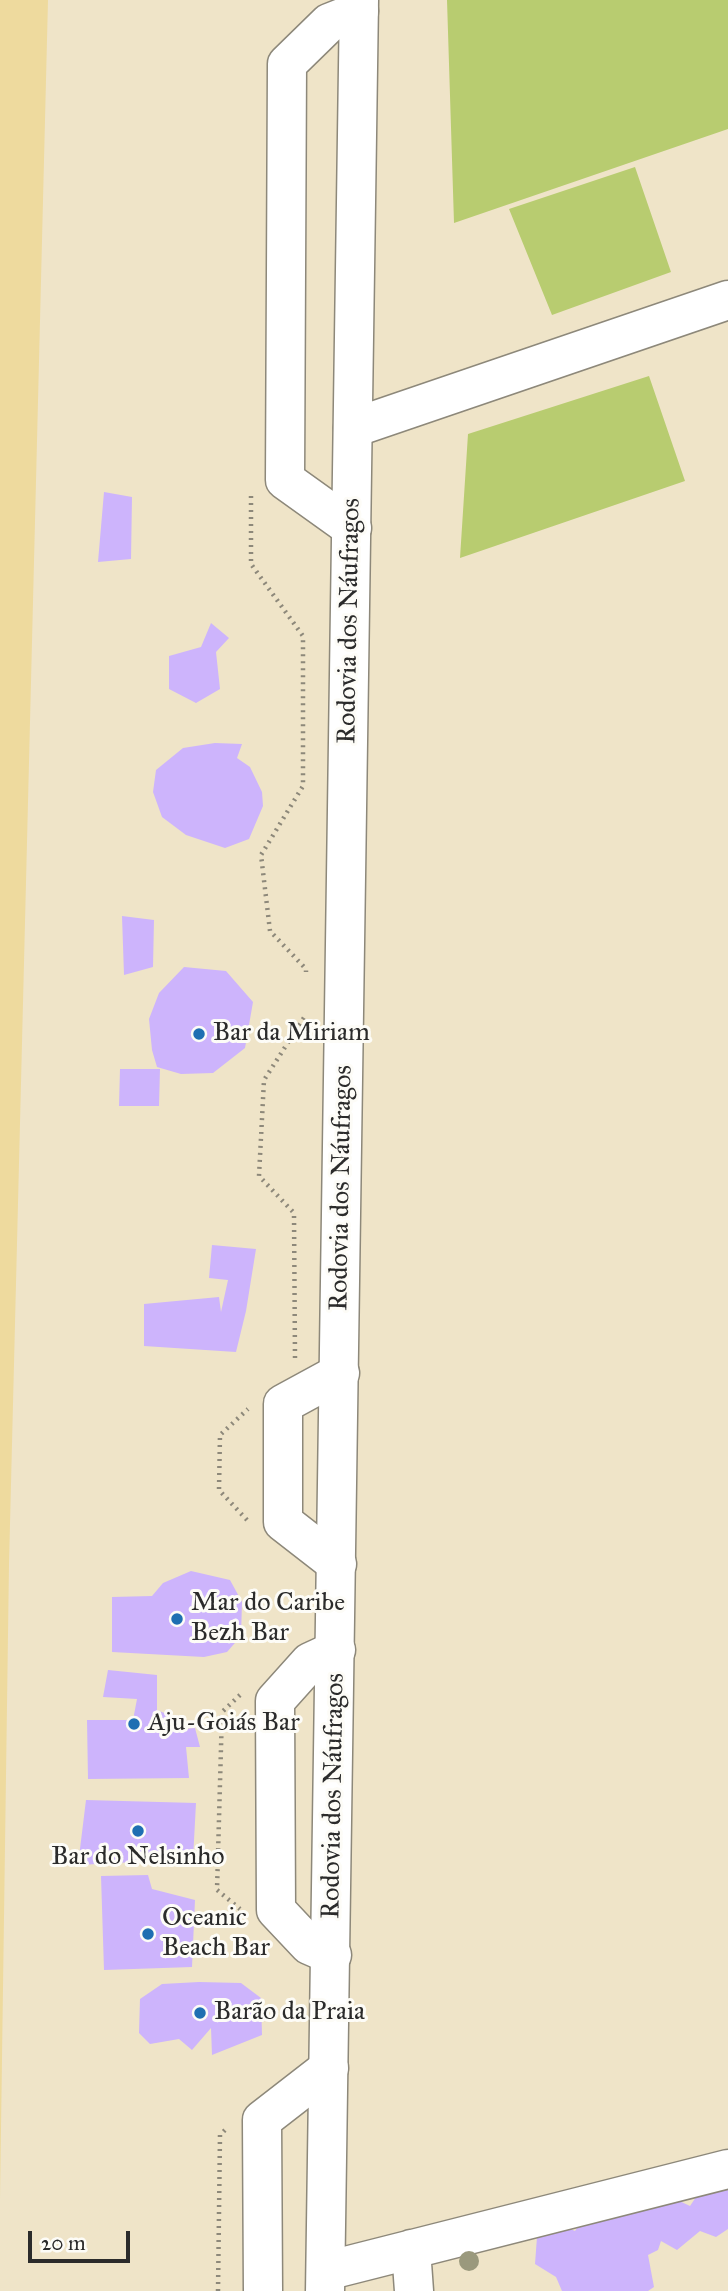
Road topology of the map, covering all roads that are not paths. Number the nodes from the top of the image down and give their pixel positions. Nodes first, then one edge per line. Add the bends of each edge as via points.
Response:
1 (359, 5) edge
2 (728, 300) edge
3 (353, 428) junction
4 (352, 528) junction
5 (340, 1373) junction
6 (337, 1564) junction
7 (336, 1650) junction
8 (332, 1955) junction
9 (330, 2067) junction
10 (728, 2169) edge
11 (411, 2249) junction
12 (326, 2281) edge
13 (263, 2291) edge
14 (414, 2291) edge

1 - 3 main road, Rodovia dos Náufragos
1 - 4 main road via 329,23 286,64 285,480
2 - 3 main road
3 - 4 main road, Rodovia dos Náufragos
4 - 5 main road, Rodovia dos Náufragos
5 - 6 main road, Rodovia dos Náufragos
5 - 6 main road via 283,1404 282,1522
6 - 7 main road, Rodovia dos Náufragos
7 - 8 main road, Rodovia dos Náufragos
7 - 8 main road via 310,1662 275,1701 276,1910 309,1945
8 - 9 main road, Rodovia dos Náufragos
9 - 12 main road, Rodovia dos Náufragos
9 - 13 main road via 262,2120
10 - 11 main road
11 - 12 main road
11 - 14 main road

